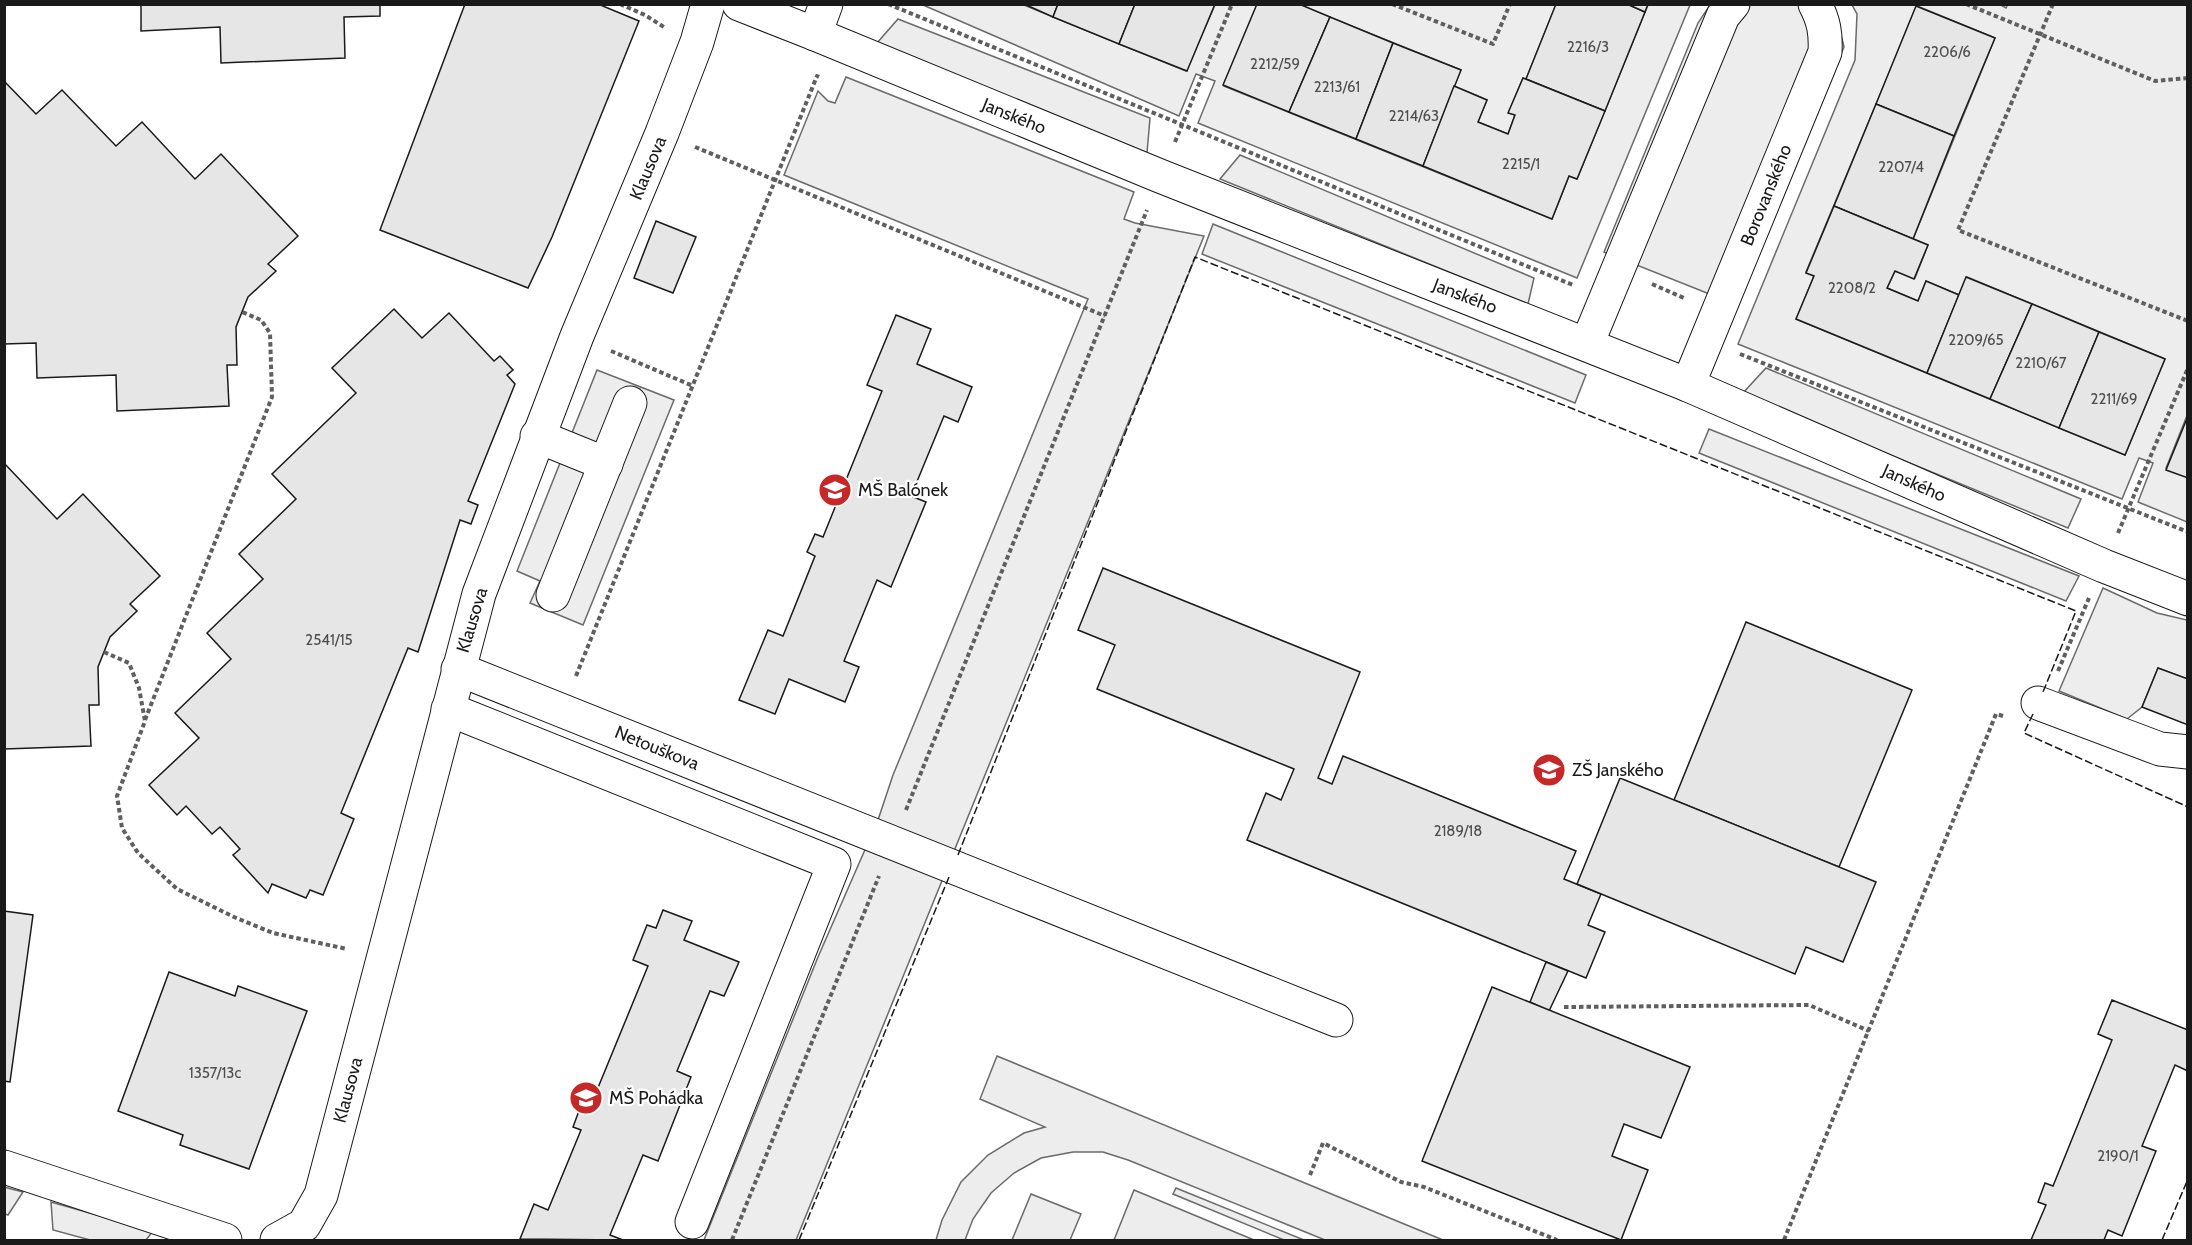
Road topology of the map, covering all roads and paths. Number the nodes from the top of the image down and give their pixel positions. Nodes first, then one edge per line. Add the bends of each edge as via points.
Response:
1 (620, 4) edge
2 (708, 4) edge
3 (739, 4) edge
4 (888, 4) edge
5 (1232, 4) edge
6 (1392, 4) edge
7 (1510, 4) edge
8 (1733, 4) edge
9 (1815, 4) edge
10 (1966, 4) edge
11 (2053, 4) edge
12 (827, 28) edge
13 (668, 29) dead end
14 (2040, 35) junction
15 (2187, 78) edge
16 (1182, 125) junction
17 (662, 133) junction
18 (1160, 176) junction
19 (776, 179) junction
20 (1618, 269) junction
21 (1581, 288) dead end
22 (242, 312) dead end
23 (1717, 312) junction
24 (1105, 316) junction
25 (2187, 321) edge
26 (577, 336) junction
27 (1587, 344) junction
28 (2187, 368) edge
29 (1688, 385) junction
30 (693, 386) junction
31 (630, 403) dead end
32 (537, 436) junction
33 (606, 464) junction
34 (2128, 509) junction
35 (2187, 532) edge
36 (2103, 566) junction
37 (553, 595) dead end
38 (2187, 599) edge
39 (104, 652) dead end
40 (458, 669) junction
41 (2057, 672) dead end
42 (2038, 704) dead end
43 (448, 709) junction
44 (562, 710) junction
45 (2007, 717) dead end
46 (145, 721) junction
47 (2187, 752) edge
48 (892, 843) junction
49 (383, 956) junction
50 (1564, 1007) dead end
51 (1336, 1020) dead end
52 (1869, 1031) junction
53 (4, 1167) edge
54 (1310, 1175) dead end
55 (692, 1222) dead end
56 (225, 1240) edge
57 (277, 1240) edge
58 (732, 1240) edge
59 (1557, 1240) edge
60 (1784, 1240) edge

1 - 13 path
2 - 17 street, Klausova
3 - 12 street, Janského
4 - 16 path
5 - 16 path
6 - 7 path via 1492,44
8 - 20 street via 1723,16
9 - 23 street, Borovanského via 1826,34 1825,52
10 - 14 path
11 - 14 path
12 - 18 street, Janského
12 - 19 path via 827,79 817,76
14 - 15 path via 2155,81
14 - 25 path via 1958,230
16 - 18 path
16 - 21 path
17 - 19 path
17 - 26 street, Klausova
18 - 24 path
18 - 27 street, Janského
19 - 24 path
19 - 30 path
20 - 23 path
20 - 27 street
22 - 46 path via 261,320 270,333 272,397
23 - 29 street, Borovanského
23 - 34 path via 1740,322 1731,350
24 - 48 path
26 - 30 path
26 - 32 street, Klausova
27 - 29 street, Janského
28 - 34 path
29 - 36 street, Janského
30 - 44 path
31 - 33 street
32 - 33 street
32 - 40 street, Klausova via 479,594
33 - 37 street
34 - 35 path
34 - 36 path
36 - 38 street, Janského
36 - 41 path
39 - 46 path via 129,663 140,688
40 - 43 street, Klausova
40 - 44 street, Netouškova
42 - 47 street via 2160,749
43 - 49 street, Klausova
43 - 55 street via 834,864
44 - 48 street, Netouškova
45 - 52 path via 1996,714
46 - 49 path via 117,796 122,828 138,853 177,888 234,917 273,933
48 - 51 street, Netouškova
48 - 58 path
49 - 57 street, Klausova via 321,1195 304,1225
50 - 52 path via 1809,1005
52 - 60 path
53 - 56 street
54 - 59 path via 1323,1143 1401,1182 1424,1187

